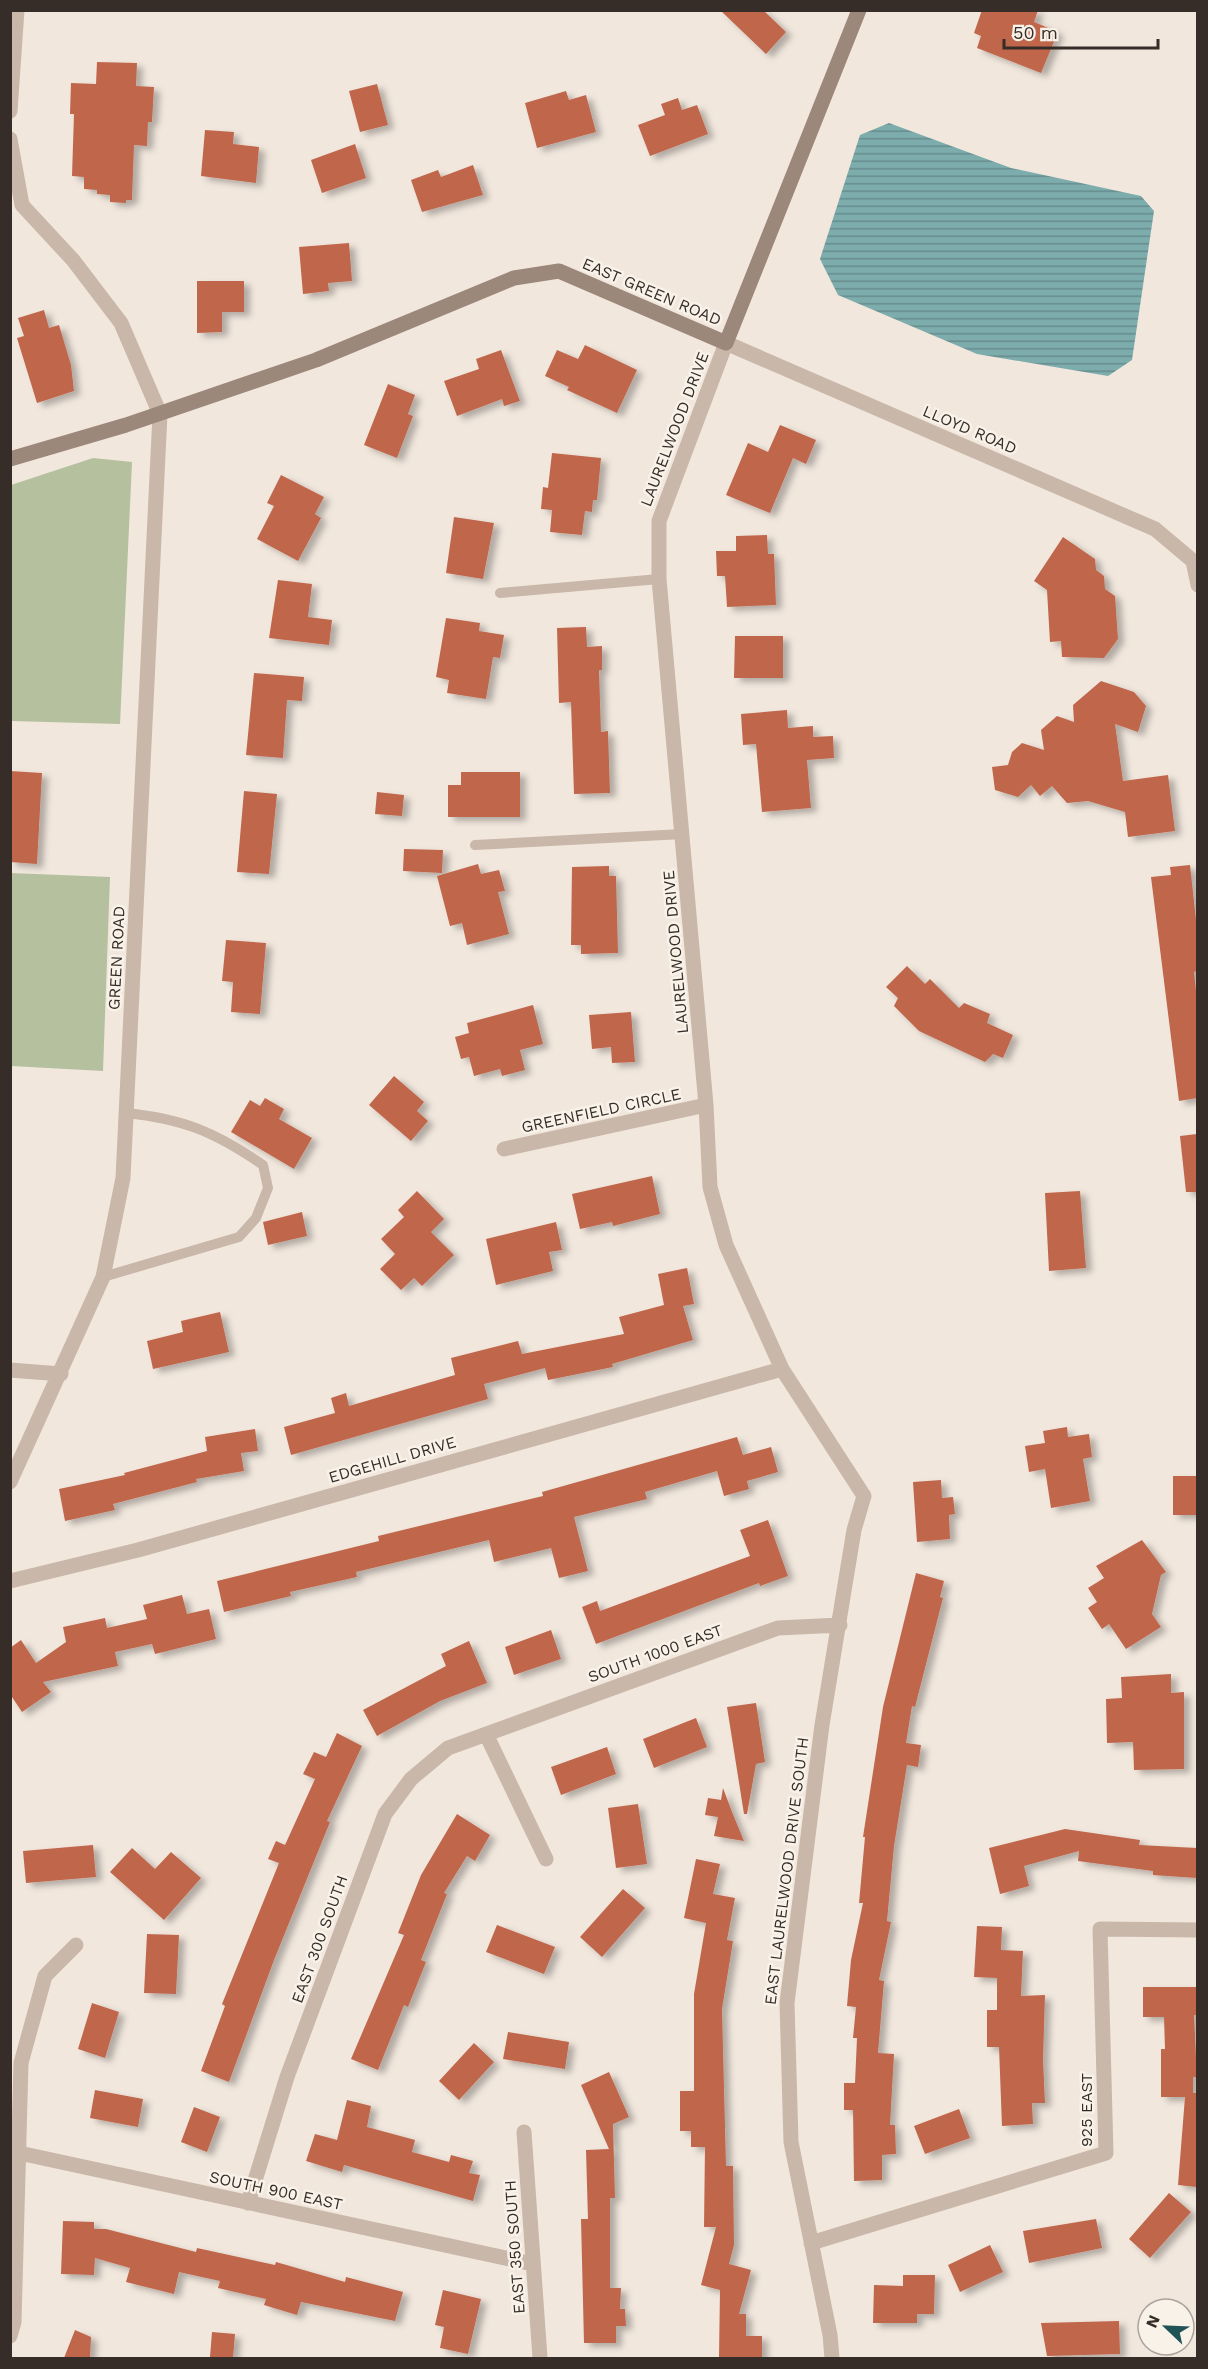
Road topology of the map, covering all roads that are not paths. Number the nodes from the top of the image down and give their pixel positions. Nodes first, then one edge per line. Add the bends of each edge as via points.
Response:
1 (17, 10) edge
2 (859, 10) edge
3 (10, 111) edge
4 (10, 139) edge
5 (726, 343) junction
6 (160, 414) junction
7 (10, 459) edge
8 (659, 579) junction
9 (1197, 585) edge
10 (500, 593) dead end
11 (683, 834) junction
12 (475, 844) dead end
13 (706, 1105) junction
14 (126, 1113) junction
15 (504, 1149) dead end
16 (103, 1277) junction
17 (782, 1369) junction
18 (10, 1370) edge
19 (61, 1374) junction
20 (10, 1482) edge
21 (854, 1530) joint
22 (10, 1581) edge
23 (840, 1625) junction
24 (486, 1734) junction
25 (546, 1859) dead end
26 (1197, 1930) edge
27 (76, 1945) dead end
28 (524, 2132) dead end
29 (15, 2152) edge
30 (248, 2203) junction
31 (811, 2243) junction
32 (533, 2264) junction
33 (10, 2336) edge
34 (540, 2358) edge
35 (832, 2358) edge

1 - 3 street
2 - 5 street, EAST GREEN ROAD
4 - 6 street via 22,205 121,323
5 - 6 street, EAST GREEN ROAD via 559,271 514,278 316,360
5 - 8 street, LAURELWOOD DRIVE via 659,521
5 - 9 street, LLOYD ROAD via 1155,529 1193,561
6 - 7 street, EAST GREEN ROAD
6 - 14 street, GREEN ROAD
8 - 10 lane
8 - 11 street, LAURELWOOD DRIVE
11 - 12 lane
11 - 13 street, LAURELWOOD DRIVE
13 - 15 street, GREENFIELD CIRCLE
13 - 17 street, LAURELWOOD DRIVE via 710,1187 726,1245
14 - 16 street, GREEN ROAD via 123,1178
14 - 16 lane via 188,1123 230,1143 263,1165 268,1188 256,1218 239,1237
16 - 19 street, GREEN ROAD
17 - 21 street, LAURELWOOD DRIVE via 864,1496
17 - 22 street, EDGEHILL DRIVE via 138,1550
18 - 19 street
19 - 20 street, GREEN ROAD
21 - 23 street, EAST LAURELWOOD DRIVE SOUTH
23 - 24 street, SOUTH 1000 EAST via 778,1628
23 - 31 street, EAST LAURELWOOD DRIVE SOUTH via 822,1725 787,2003 791,2142
24 - 25 street
24 - 30 street, EAST 300 SOUTH via 448,1748 411,1779 385,1814 287,2077
26 - 31 street, 925 EAST via 1100,1929 1106,2153
27 - 29 street via 45,1976 21,2063
28 - 32 street, EAST 350 SOUTH
29 - 30 street, SOUTH 900 EAST
29 - 33 street via 14,2322
30 - 32 street, SOUTH 900 EAST
31 - 35 street, EAST LAURELWOOD DRIVE SOUTH
32 - 34 street, EAST 350 SOUTH

